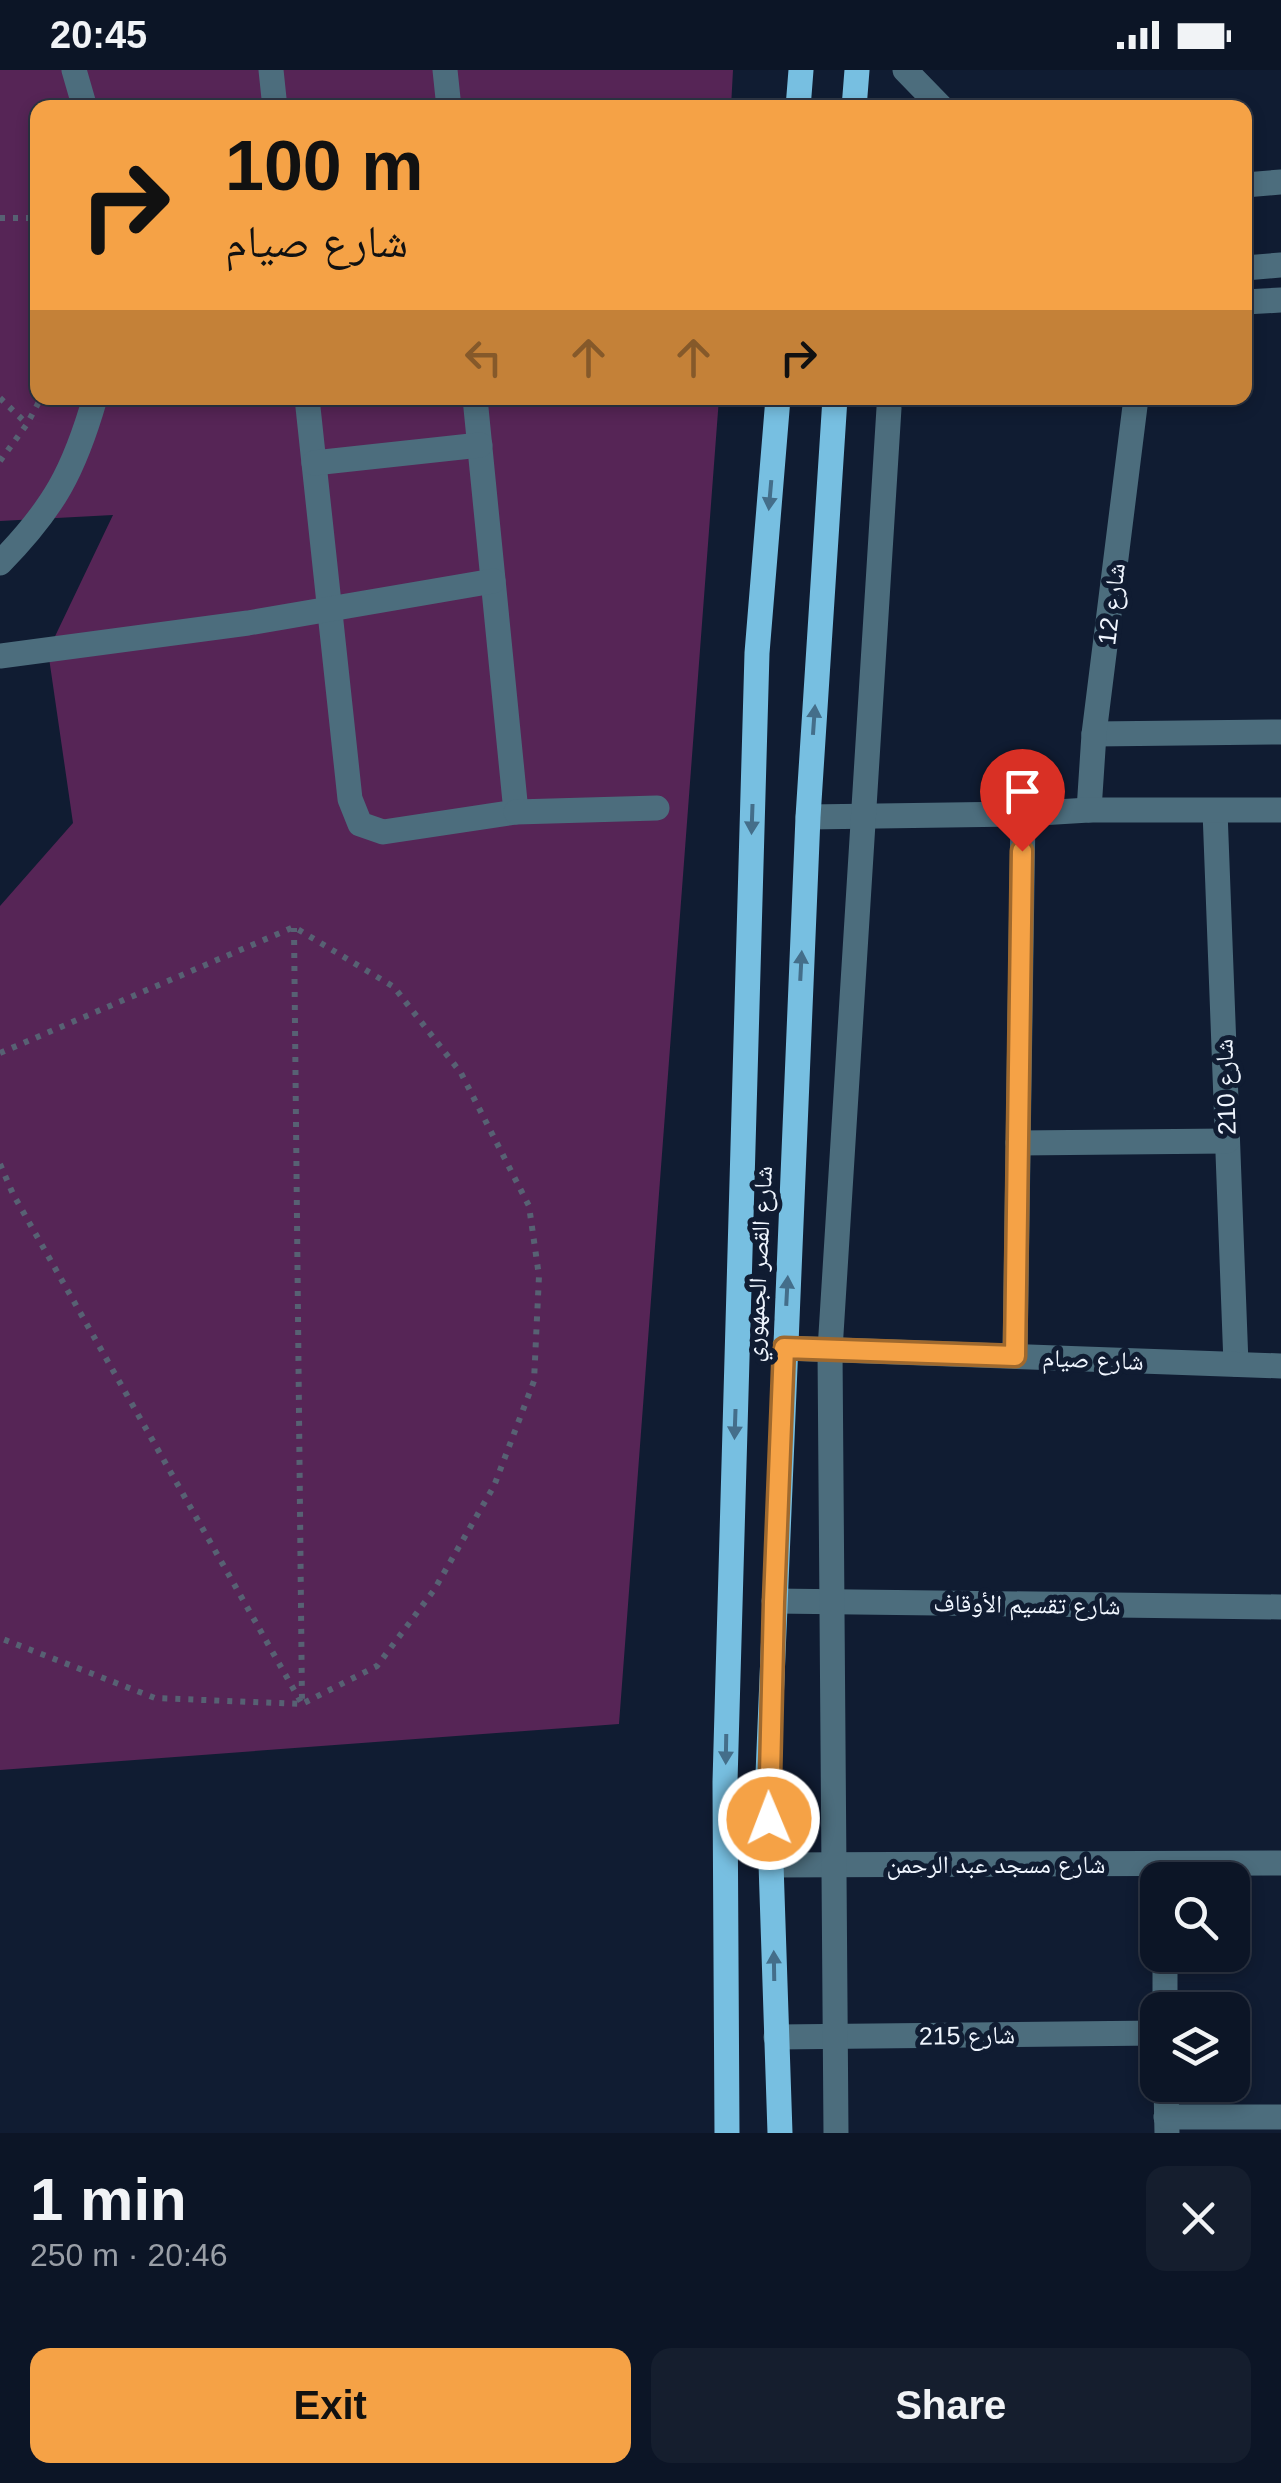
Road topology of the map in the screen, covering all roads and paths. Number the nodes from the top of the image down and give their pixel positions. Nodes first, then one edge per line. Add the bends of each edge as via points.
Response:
1 (74, 70) edge
2 (271, 70) edge
3 (445, 70) edge
4 (801, 70) edge
5 (857, 70) edge
6 (905, 70) edge
7 (83, 100) edge
8 (274, 100) edge
9 (448, 100) edge
10 (799, 100) edge
11 (855, 100) edge
12 (935, 100) edge
13 (1281, 182) edge
14 (1252, 184) edge
15 (0, 218) edge
16 (30, 218) edge
17 (1281, 265) edge
18 (1252, 267) edge
19 (1281, 300) edge
20 (1252, 302) edge
21 (0, 398) edge
22 (37, 405) edge
23 (94, 405) edge
24 (307, 405) edge
25 (476, 405) edge
26 (777, 405) edge
27 (836, 405) edge
28 (1135, 405) edge
29 (889, 408) dead end
30 (27, 424) junction
31 (480, 445) junction
32 (0, 461) edge
33 (314, 463) junction
34 (0, 564) edge
35 (493, 580) junction
36 (329, 609) junction
37 (0, 656) edge
38 (1281, 732) edge
39 (1094, 734) junction
40 (657, 808) dead end
41 (1089, 810) junction
42 (1281, 810) edge
43 (1214, 811) junction
44 (516, 812) junction
45 (1022, 814) junction
46 (863, 817) junction
47 (808, 818) junction
48 (294, 926) junction
49 (0, 1053) edge
50 (1227, 1141) junction
51 (1018, 1143) junction
52 (0, 1164) edge
53 (784, 1348) junction
54 (830, 1350) junction
55 (1015, 1356) junction
56 (1236, 1364) junction
57 (1281, 1366) edge
58 (774, 1602) junction
59 (832, 1602) junction
60 (1281, 1608) edge
61 (0, 1638) edge
62 (302, 1704) junction
63 (1281, 1863) edge
64 (772, 1864) junction
65 (834, 1864) junction
66 (1250, 1865) edge
67 (1140, 1871) edge
68 (1140, 2033) edge
69 (776, 2036) junction
70 (835, 2036) junction
71 (1281, 2117) edge
72 (1166, 2125) edge
73 (727, 2133) edge
74 (780, 2133) edge
75 (836, 2133) edge

1 - 7 street
2 - 8 street
3 - 9 street
4 - 10 main road
5 - 11 main road
6 - 12 street
13 - 14 street
15 - 16 path
17 - 18 street
19 - 20 street
21 - 30 path
22 - 30 path
23 - 34 street via 63,484 38,524
24 - 33 street
25 - 31 street
26 -> 73 main road, شارع القصر الجمهوري via 757,653 725,1768
47 -> 27 main road, شارع القصر الجمهوري
28 - 39 street, شارع 12
29 - 46 street
30 - 32 path
31 - 33 street
31 - 35 street
33 - 36 street
35 - 36 street
35 - 44 street
36 - 37 street
36 - 44 street via 350,799 360,824 383,832
38 - 39 street
39 - 41 street, شارع 12
40 - 44 street
41 - 43 street
41 - 45 street
42 - 43 street
43 - 50 street, شارع 210
45 - 46 street
45 - 51 street
46 - 47 street
46 - 54 street
53 -> 47 main road, شارع القصر الجمهوري
48 - 49 path
48 - 62 path
48 - 62 path via 394,987 461,1073 529,1206 539,1276 534,1382 494,1486 434,1590 377,1666
50 - 51 street
50 - 56 street, شارع 210
51 - 55 street
52 - 62 path
53 - 54 street, شارع صيام
53 - 58 main road, شارع القصر الجمهوري
54 - 55 street, شارع صيام
54 - 59 street
55 - 56 street, شارع صيام
56 - 57 street, شارع صيام
58 - 59 street, شارع تقسيم الأوقاف
58 - 64 main road, شارع القصر الجمهوري
59 - 60 street, شارع تقسيم الأوقاف
59 - 65 street
61 - 62 path via 155,1698
63 - 66 street, شارع مسجد عبد الرحمن
64 - 65 street, شارع مسجد عبد الرحمن
69 -> 64 main road, شارع القصر الجمهوري
65 - 67 street, شارع مسجد عبد الرحمن
65 - 70 street
68 - 70 street, شارع 215
69 - 70 street, شارع 215
69 - 74 main road, شارع القصر الجمهوري
70 - 75 street
71 - 72 street

